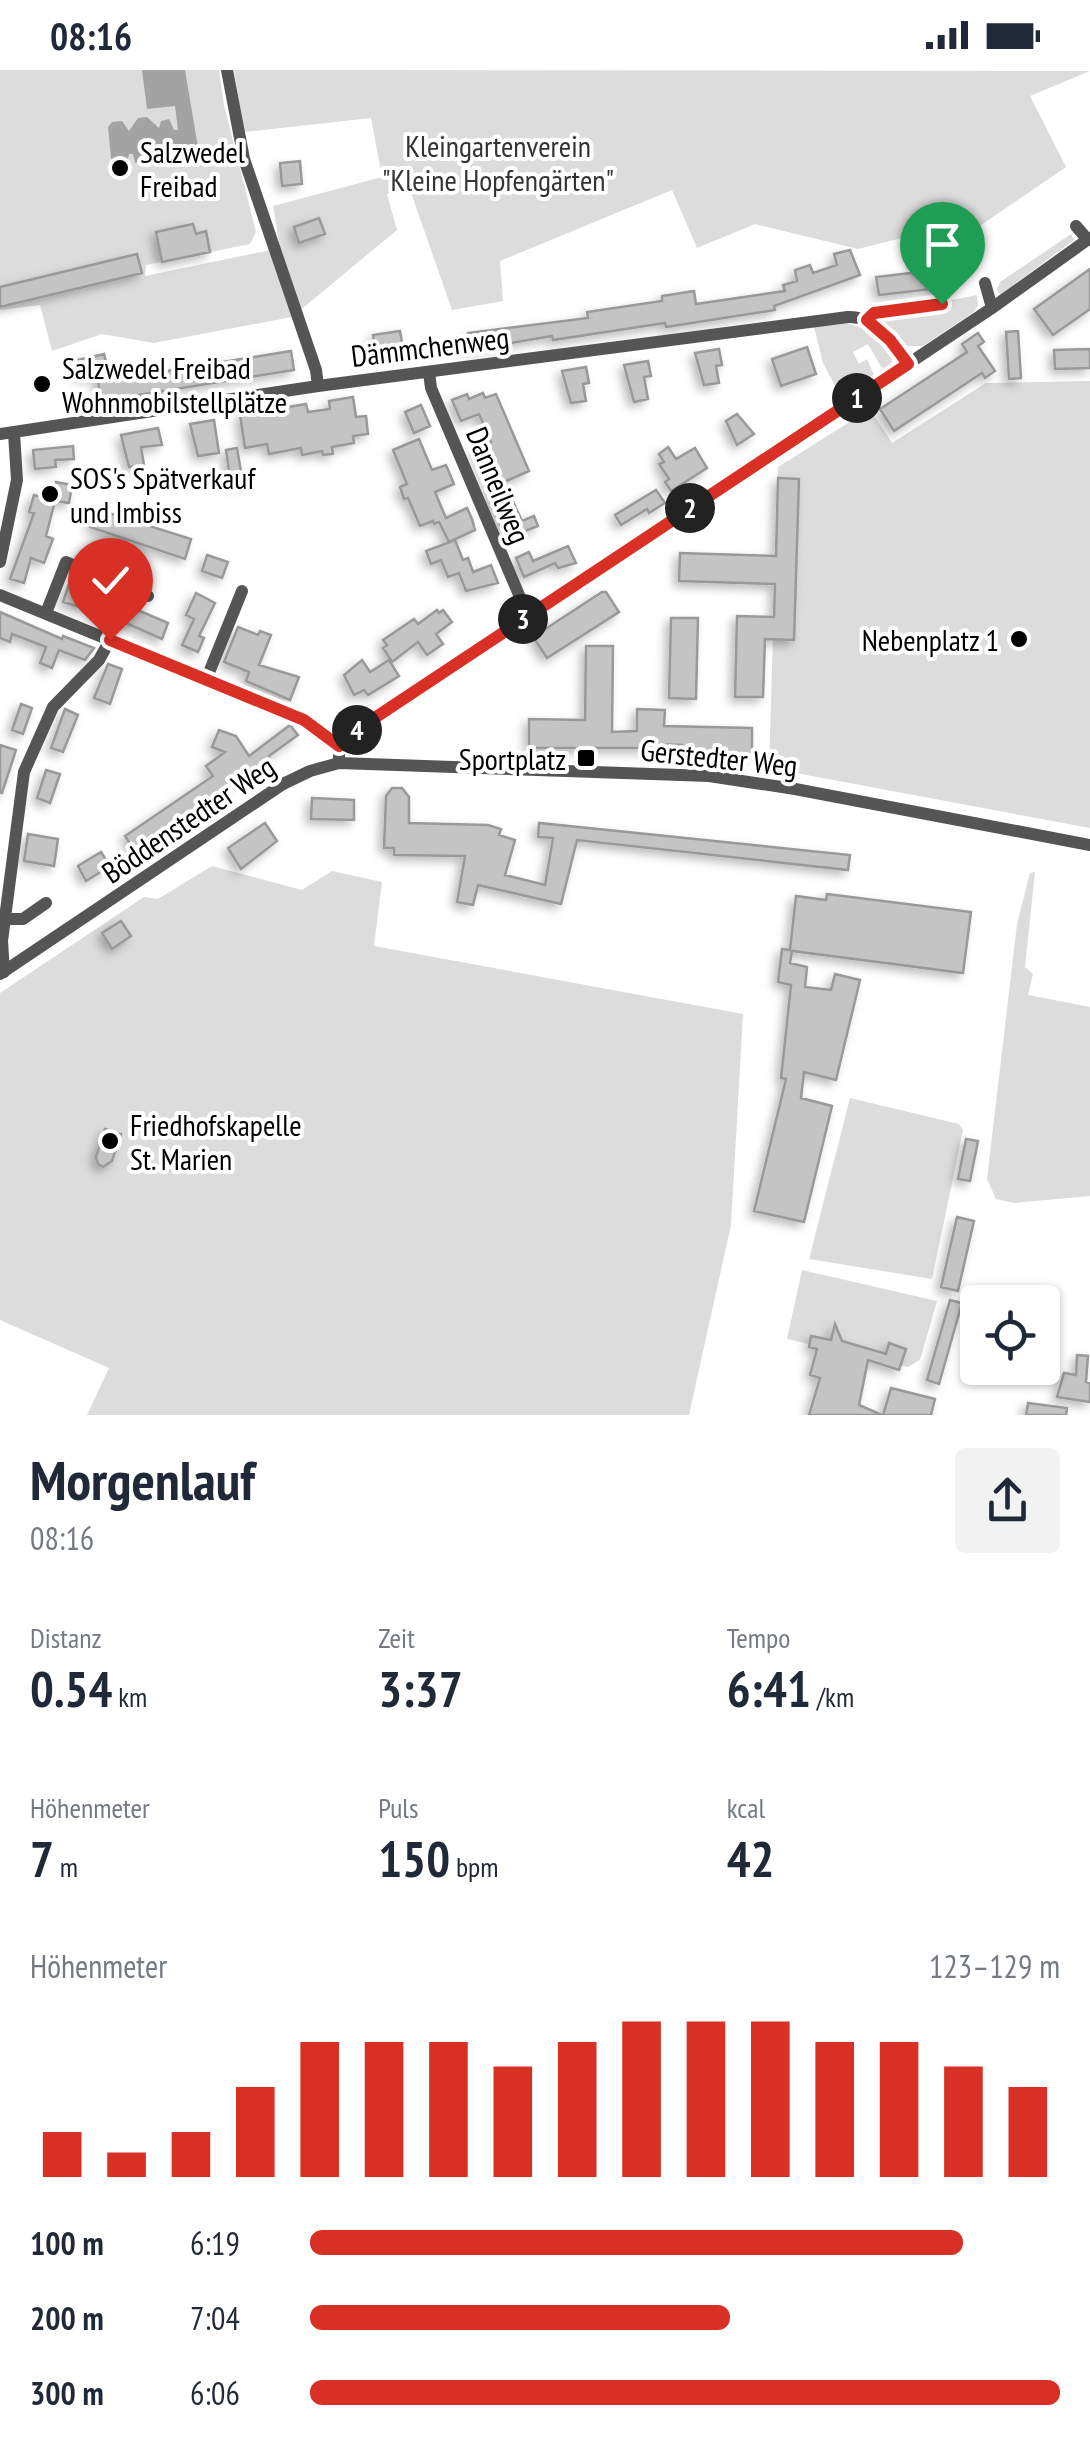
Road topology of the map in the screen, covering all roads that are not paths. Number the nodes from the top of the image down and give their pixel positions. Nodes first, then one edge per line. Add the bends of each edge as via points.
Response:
1 (227, 70) edge
2 (1076, 226) dead end
3 (1089, 239) edge
4 (985, 282) dead end
5 (942, 304) dead end
6 (992, 308) junction
7 (867, 320) junction
8 (908, 364) junction
9 (429, 372) junction
10 (318, 386) junction
11 (7, 434) edge
12 (0, 562) edge
13 (242, 591) dead end
14 (0, 594) edge
15 (148, 596) dead end
16 (46, 613) junction
17 (528, 616) junction
18 (110, 640) junction
19 (206, 680) junction
20 (339, 746) junction
21 (338, 763) junction
22 (1090, 845) edge
23 (46, 903) dead end
24 (5, 920) junction
25 (1, 941) edge
26 (1, 973) edge

1 - 10 street via 244,159
2 - 3 street
3 - 6 street
4 - 6 street
5 - 7 street, Dämmchenweg via 874,313
6 - 8 street
7 - 8 street
7 - 9 street, Dämmchenweg
8 - 17 street
9 - 10 street, Dämmchenweg
9 - 17 street, Danneilweg
10 - 11 street, Dämmchenweg
11 - 12 street via 18,480
13 - 19 street
14 - 16 street
15 - 16 street via 66,562
16 - 18 street
17 - 20 street
18 - 19 street
18 - 24 street via 100,660 53,708 26,764
19 - 20 street via 304,720
20 - 21 street
21 - 22 street, Gerstedter Weg via 709,776
21 - 26 street, Böddenstedter Weg via 282,784
23 - 24 street via 24,919
24 - 25 street
25 - 26 street

